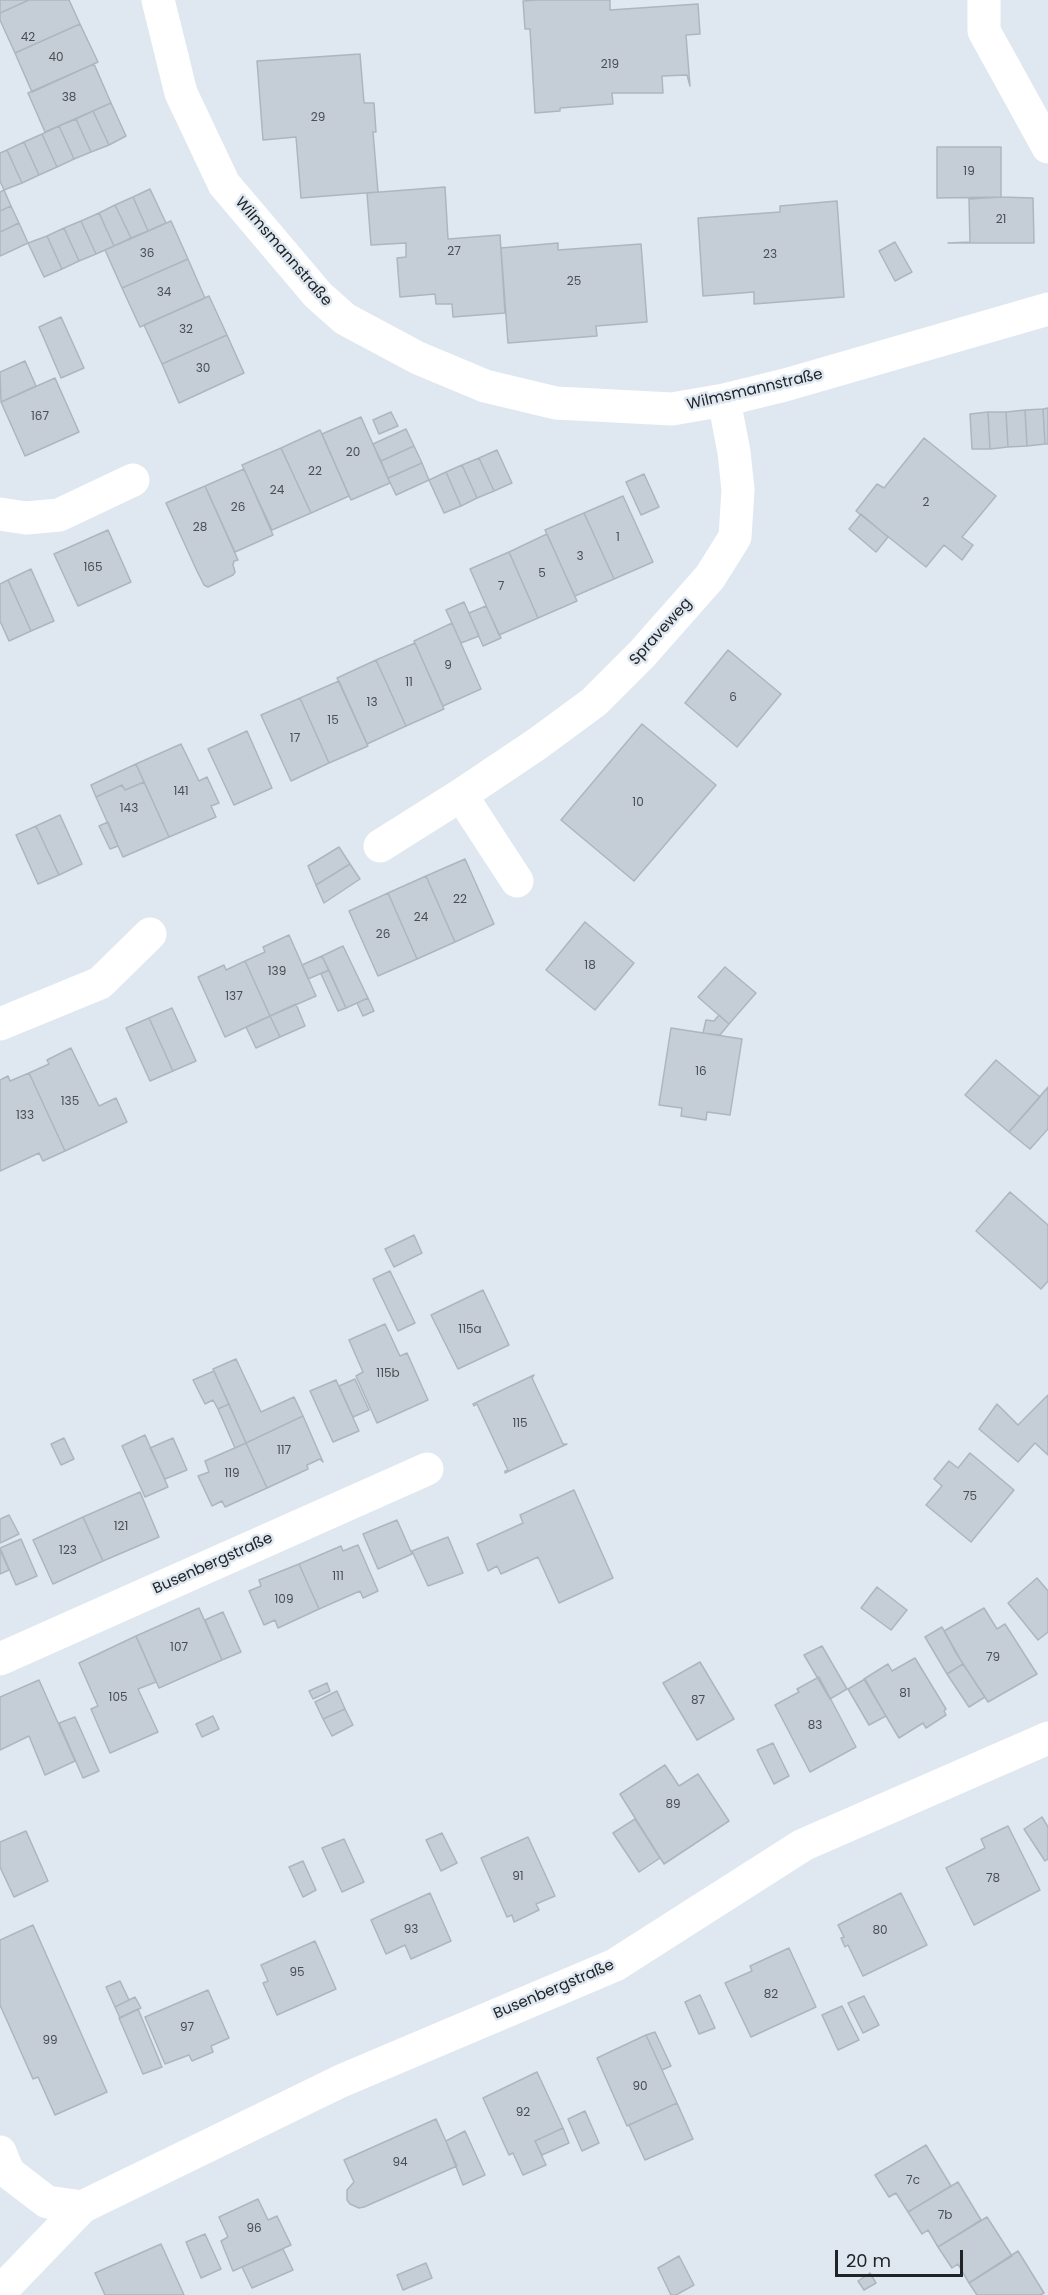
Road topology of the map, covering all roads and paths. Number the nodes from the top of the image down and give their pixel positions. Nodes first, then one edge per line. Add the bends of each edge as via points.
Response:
1 (158, 0) edge
2 (984, 0) edge
3 (1048, 147) edge
4 (1048, 309) edge
5 (724, 400) junction
6 (133, 480) dead end
7 (0, 514) edge
8 (461, 795) junction
9 (380, 846) dead end
10 (517, 881) dead end
11 (150, 934) dead end
12 (0, 1024) edge
13 (427, 1469) dead end
14 (0, 1659) edge
15 (1048, 1738) edge
16 (0, 2152) edge
17 (82, 2207) junction
18 (0, 2292) edge

1 - 5 street, Wilmsmannstraße via 182,93 224,184 318,295 345,319 418,358 485,386 556,403 672,409
2 - 3 street via 984,31
4 - 5 street, Wilmsmannstraße
5 - 8 street, Spraveweg via 738,490 735,537 710,577 594,702
6 - 7 street via 58,515 26,518
8 - 9 street, Spraveweg
8 - 10 street
11 - 12 street via 100,983
13 - 14 street, Busenbergstraße
15 - 17 street, Busenbergstraße via 803,1845 615,1965 341,2081
16 - 17 street via 8,2172 48,2202
17 - 18 street, Busenbergstraße

